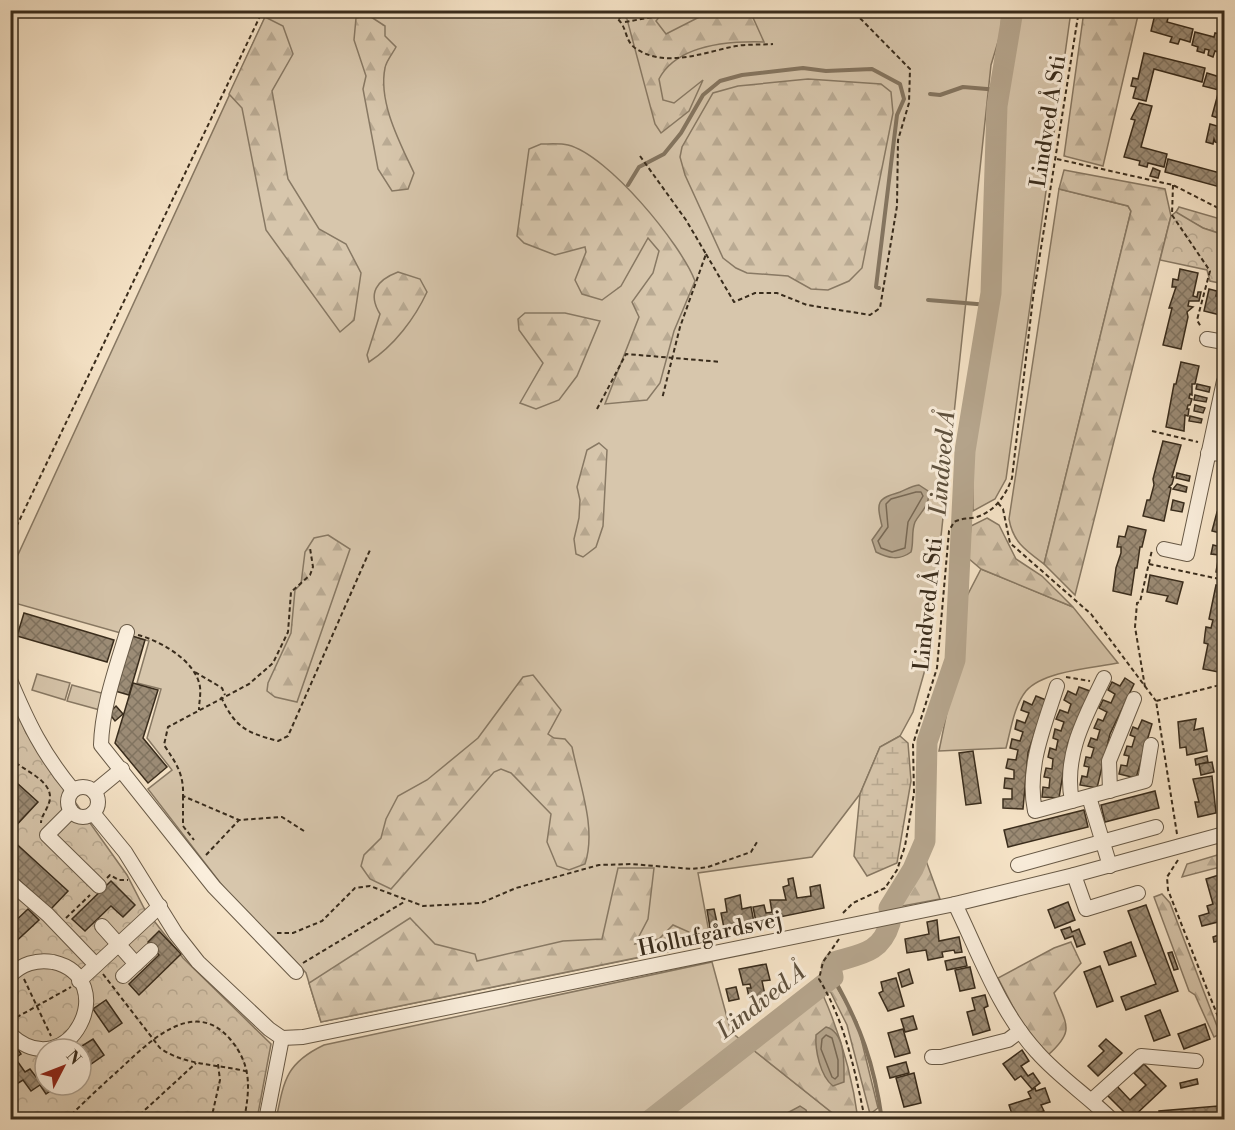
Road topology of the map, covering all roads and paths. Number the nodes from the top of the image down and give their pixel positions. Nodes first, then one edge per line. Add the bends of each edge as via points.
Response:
1 (263, 10) edge
2 (613, 10) edge
3 (621, 10) edge
4 (671, 10) edge
5 (852, 10) edge
6 (1079, 10) edge
7 (515, 16) dead end
8 (618, 16) junction
9 (624, 22) junction
10 (773, 44) dead end
11 (640, 156) dead end
12 (1058, 159) junction
13 (1173, 185) junction
14 (1224, 211) edge
15 (706, 254) junction
16 (1207, 339) joint
17 (1224, 342) edge
18 (672, 357) junction
19 (721, 362) dead end
20 (1224, 381) edge
21 (662, 399) dead end
22 (597, 409) dead end
23 (1152, 431) dead end
24 (1208, 453) junction
25 (1224, 454) edge
26 (998, 503) junction
27 (10, 540) edge
28 (310, 548) dead end
29 (1164, 549) joint
30 (370, 550) dead end
31 (1149, 564) junction
32 (1224, 580) edge
33 (127, 632) joint
34 (193, 670) junction
35 (1103, 680) joint
36 (10, 681) edge
37 (1224, 684) edge
38 (1057, 686) joint
39 (1146, 690) junction
40 (225, 695) junction
41 (221, 698) junction
42 (1134, 699) dead end
43 (1156, 701) junction
44 (199, 711) junction
45 (1151, 745) dead end
46 (10, 758) edge
47 (13, 761) junction
48 (10, 769) edge
49 (122, 769) junction
50 (73, 790) junction
51 (1110, 791) junction
52 (94, 792) junction
53 (183, 796) junction
54 (1089, 797) junction
55 (1072, 801) junction
56 (71, 811) junction
57 (93, 813) junction
58 (239, 820) junction
59 (1156, 827) dead end
60 (304, 831) dead end
61 (1224, 834) edge
62 (47, 835) junction
63 (757, 842) dead end
64 (1103, 842) junction
65 (1178, 846) junction
66 (1018, 865) dead end
67 (1110, 866) junction
68 (1074, 875) junction
69 (10, 882) edge
70 (99, 886) joint
71 (1138, 893) dead end
72 (404, 901) junction
73 (954, 903) junction
74 (160, 906) junction
75 (66, 918) dead end
76 (102, 926) dead end
77 (840, 927) junction
78 (281, 941) dead end
79 (118, 945) junction
80 (150, 950) dead end
81 (296, 956) dead end
82 (136, 964) junction
83 (96, 965) junction
84 (15, 972) edge
85 (296, 972) dead end
86 (123, 976) dead end
87 (80, 982) junction
88 (37, 1006) junction
89 (10, 1021) edge
90 (1020, 1031) junction
91 (1224, 1032) edge
92 (10, 1034) edge
93 (52, 1037) edge
94 (72, 1037) edge
95 (282, 1038) junction
96 (153, 1039) junction
97 (33, 1047) edge
98 (932, 1057) dead end
99 (1197, 1061) dead end
100 (197, 1062) junction
101 (218, 1064) junction
102 (249, 1072) junction
103 (1092, 1100) junction
104 (66, 1119) edge
105 (134, 1119) edge
106 (211, 1119) edge
107 (244, 1119) edge
108 (266, 1119) edge
109 (865, 1119) edge
110 (1112, 1119) edge

1 - 27 path
2 - 8 path
3 - 8 path
4 - 9 path via 664,15
5 - 15 path via 910,69 909,103 898,140 897,206 880,308 870,315 807,304 777,293 755,293 734,302
6 - 12 path, Lindved Å Sti
7 - 9 path via 604,14
8 - 9 path
9 - 10 path via 632,46 661,56 685,58 737,46
11 - 15 path
12 - 13 path
12 - 26 path, Lindved Å Sti via 1030,320 1012,478
13 - 14 path
13 - 16 path via 1172,214 1210,271 1197,320
15 - 18 path
16 - 17 street
18 - 19 path
18 - 21 path
18 - 22 path via 626,354
20 - 24 street
23 - 24 path via 1198,441 1197,452
24 - 25 street
24 - 29 street via 1187,554
26 - 39 path via 1003,509 1010,543 1091,614
26 - 77 path, Lindved Å Sti via 975,518 959,519 949,531 937,668 913,744 914,793 902,854 889,883 848,907
28 - 40 path via 313,567 310,575 291,592 288,632 273,663 249,684
29 - 31 path via 1152,547
30 - 41 path via 288,736 278,741 241,728 228,714
31 - 32 path
31 - 39 path via 1137,603 1135,627
33 - 34 path via 154,639
33 - 49 street via 101,727 101,745
34 - 40 path via 222,688
34 - 44 path via 200,688
35 - 38 path via 1066,677
35 - 55 street via 1071,759 1068,782
36 - 50 street via 30,730
37 - 43 path
38 - 55 street via 1033,767 1031,793 1035,812
39 - 43 path
40 - 41 path
41 - 44 path
42 - 51 street via 1109,761
43 - 65 path
44 - 53 path via 168,727 164,746 180,768
45 - 51 street via 1145,781
46 - 47 path
47 - 48 path
47 - 62 path via 49,789 48,806 39,821
49 - 52 street
49 - 85 street via 214,887
50 - 52 street via 84,786
50 - 56 street via 68,800
51 - 54 street
52 - 57 street via 98,805
53 - 58 path
53 - 58 path via 183,826 206,855
54 - 55 street
54 - 64 street
56 - 57 street via 84,817
56 - 62 street
57 - 74 street via 125,852
58 - 60 path via 282,817
59 - 64 street
61 - 65 street, Hollufgårdsvej
62 - 70 street
63 - 72 path via 751,852 708,867 599,865 516,888 481,903 423,906
64 - 66 street
64 - 67 street
65 - 67 street, Hollufgårdsvej
65 - 91 path via 1178,860 1167,877 1168,890
67 - 68 street, Hollufgårdsvej
68 - 71 street via 1086,909
68 - 73 street, Hollufgårdsvej
69 - 83 street
70 - 75 path
72 - 78 path via 370,886 355,888 322,921 293,933 274,933
72 - 81 path via 303,963
73 - 77 street, Hollufgårdsvej
73 - 90 street
74 - 79 street
74 - 95 street via 198,962
76 - 79 street
77 - 95 street, Hollufgårdsvej via 303,1037
77 - 109 path, Lindved Å Sti via 840,939 823,962 819,978 850,1048
79 - 82 street
79 - 83 street
80 - 82 street
82 - 86 street
83 - 87 street
83 - 96 path
84 - 87 street via 32,963 52,962
84 - 88 path
87 - 88 path
87 - 94 street via 86,1000 83,1020
88 - 89 path
88 - 93 path
90 - 98 street via 1008,1040
90 - 103 street via 1037,1053
92 - 97 street
95 - 108 street
96 - 100 path via 167,1053
96 - 102 path via 172,1026 201,1021 214,1025 235,1045
96 - 104 path
99 - 103 street via 1141,1056
100 - 101 path
100 - 105 path
101 - 102 path
101 - 106 path via 220,1080
102 - 107 path
103 - 110 street

